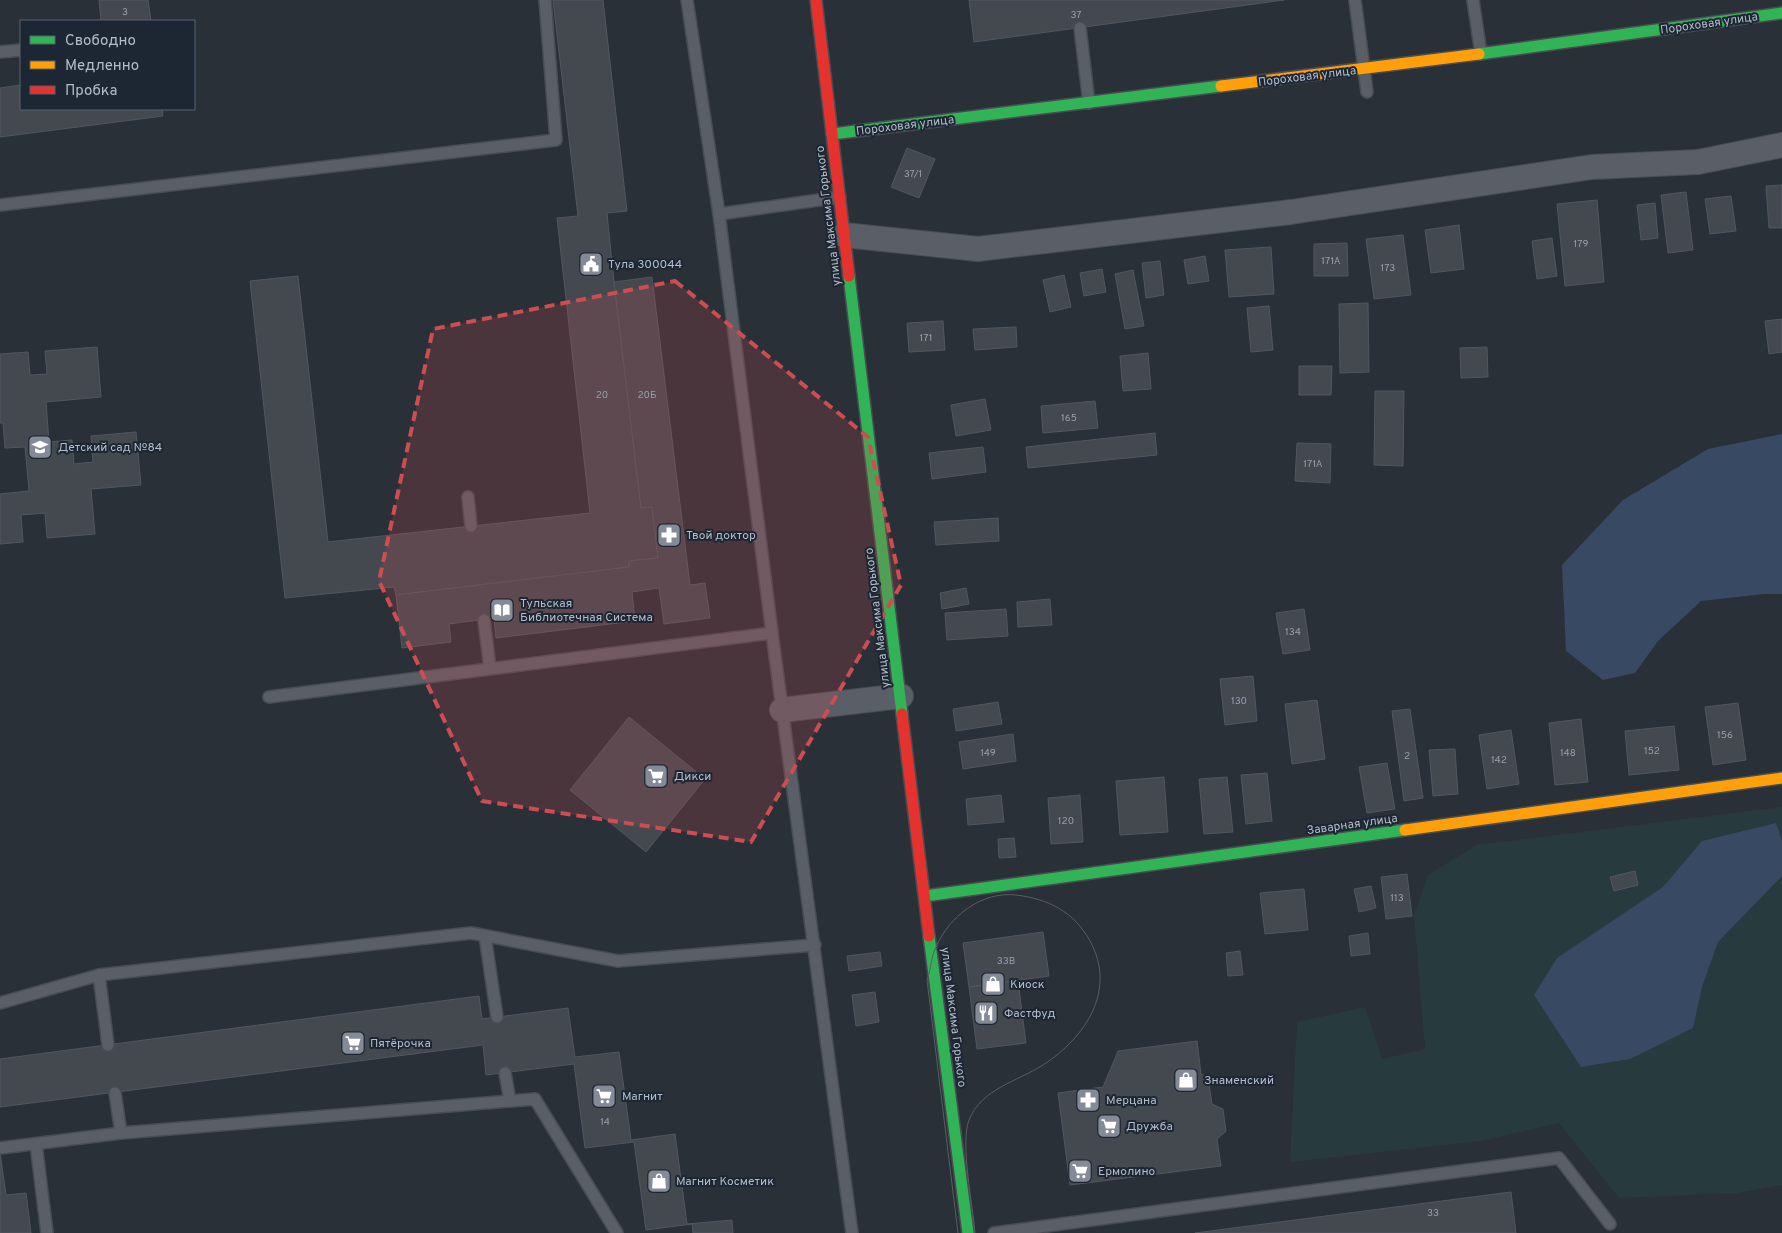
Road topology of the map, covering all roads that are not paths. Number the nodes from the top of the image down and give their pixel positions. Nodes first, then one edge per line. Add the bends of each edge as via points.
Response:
1 (545, 0) edge
2 (687, 0) edge
3 (816, 0) edge
4 (1355, 0) edge
5 (1473, 0) edge
6 (1782, 13) edge
7 (1080, 28) dead end
8 (20, 50) edge
9 (0, 52) edge
10 (1481, 54) junction
11 (1364, 69) junction
12 (1367, 92) dead end
13 (1089, 102) junction
14 (832, 134) junction
15 (1782, 145) edge
16 (840, 198) junction
17 (0, 205) edge
18 (719, 214) junction
19 (844, 235) junction
20 (468, 497) dead end
21 (471, 526) dead end
22 (484, 620) dead end
23 (772, 633) junction
24 (490, 668) junction
25 (901, 696) junction
26 (269, 697) dead end
27 (782, 710) junction
28 (1782, 778) edge
29 (925, 896) junction
30 (485, 936) junction
31 (815, 945) junction
32 (99, 975) junction
33 (0, 1002) edge
34 (497, 1017) dead end
35 (108, 1045) dead end
36 (505, 1073) dead end
37 (115, 1092) dead end
38 (510, 1101) junction
39 (121, 1133) junction
40 (36, 1144) junction
41 (0, 1148) edge
42 (1610, 1224) dead end
43 (47, 1233) edge
44 (617, 1233) edge
45 (852, 1233) edge
46 (968, 1233) edge
47 (994, 1233) edge

1 - 17 lane via 556,140
2 - 18 lane
3 - 14 street, улица Максима Горького
4 - 11 lane
5 - 10 lane
6 - 10 street, Пороховая улица
7 - 13 lane
8 - 9 lane
10 - 11 street, Пороховая улица
11 - 12 lane
11 - 13 street, Пороховая улица
13 - 14 street, Пороховая улица
14 - 16 street, улица Максима Горького
15 - 19 street via 1698,162 1592,167 1291,212 978,250
16 - 18 lane
16 - 19 street, улица Максима Горького
18 - 23 lane
19 - 25 street, улица Максима Горького
20 - 21 lane
22 - 24 lane
23 - 24 lane
23 - 27 lane
24 - 26 lane
25 - 27 street
25 - 29 street, улица Максима Горького
27 - 31 lane
28 - 29 street, Заварная улица
29 - 46 street, улица Максима Горького
30 - 31 lane via 618,961
30 - 32 lane via 471,933
30 - 34 lane
31 - 45 lane
32 - 33 lane
32 - 35 lane
36 - 38 lane
37 - 39 lane
38 - 39 lane
38 - 44 lane via 535,1099
39 - 40 lane
40 - 41 lane
40 - 43 lane
42 - 47 lane via 1559,1158

